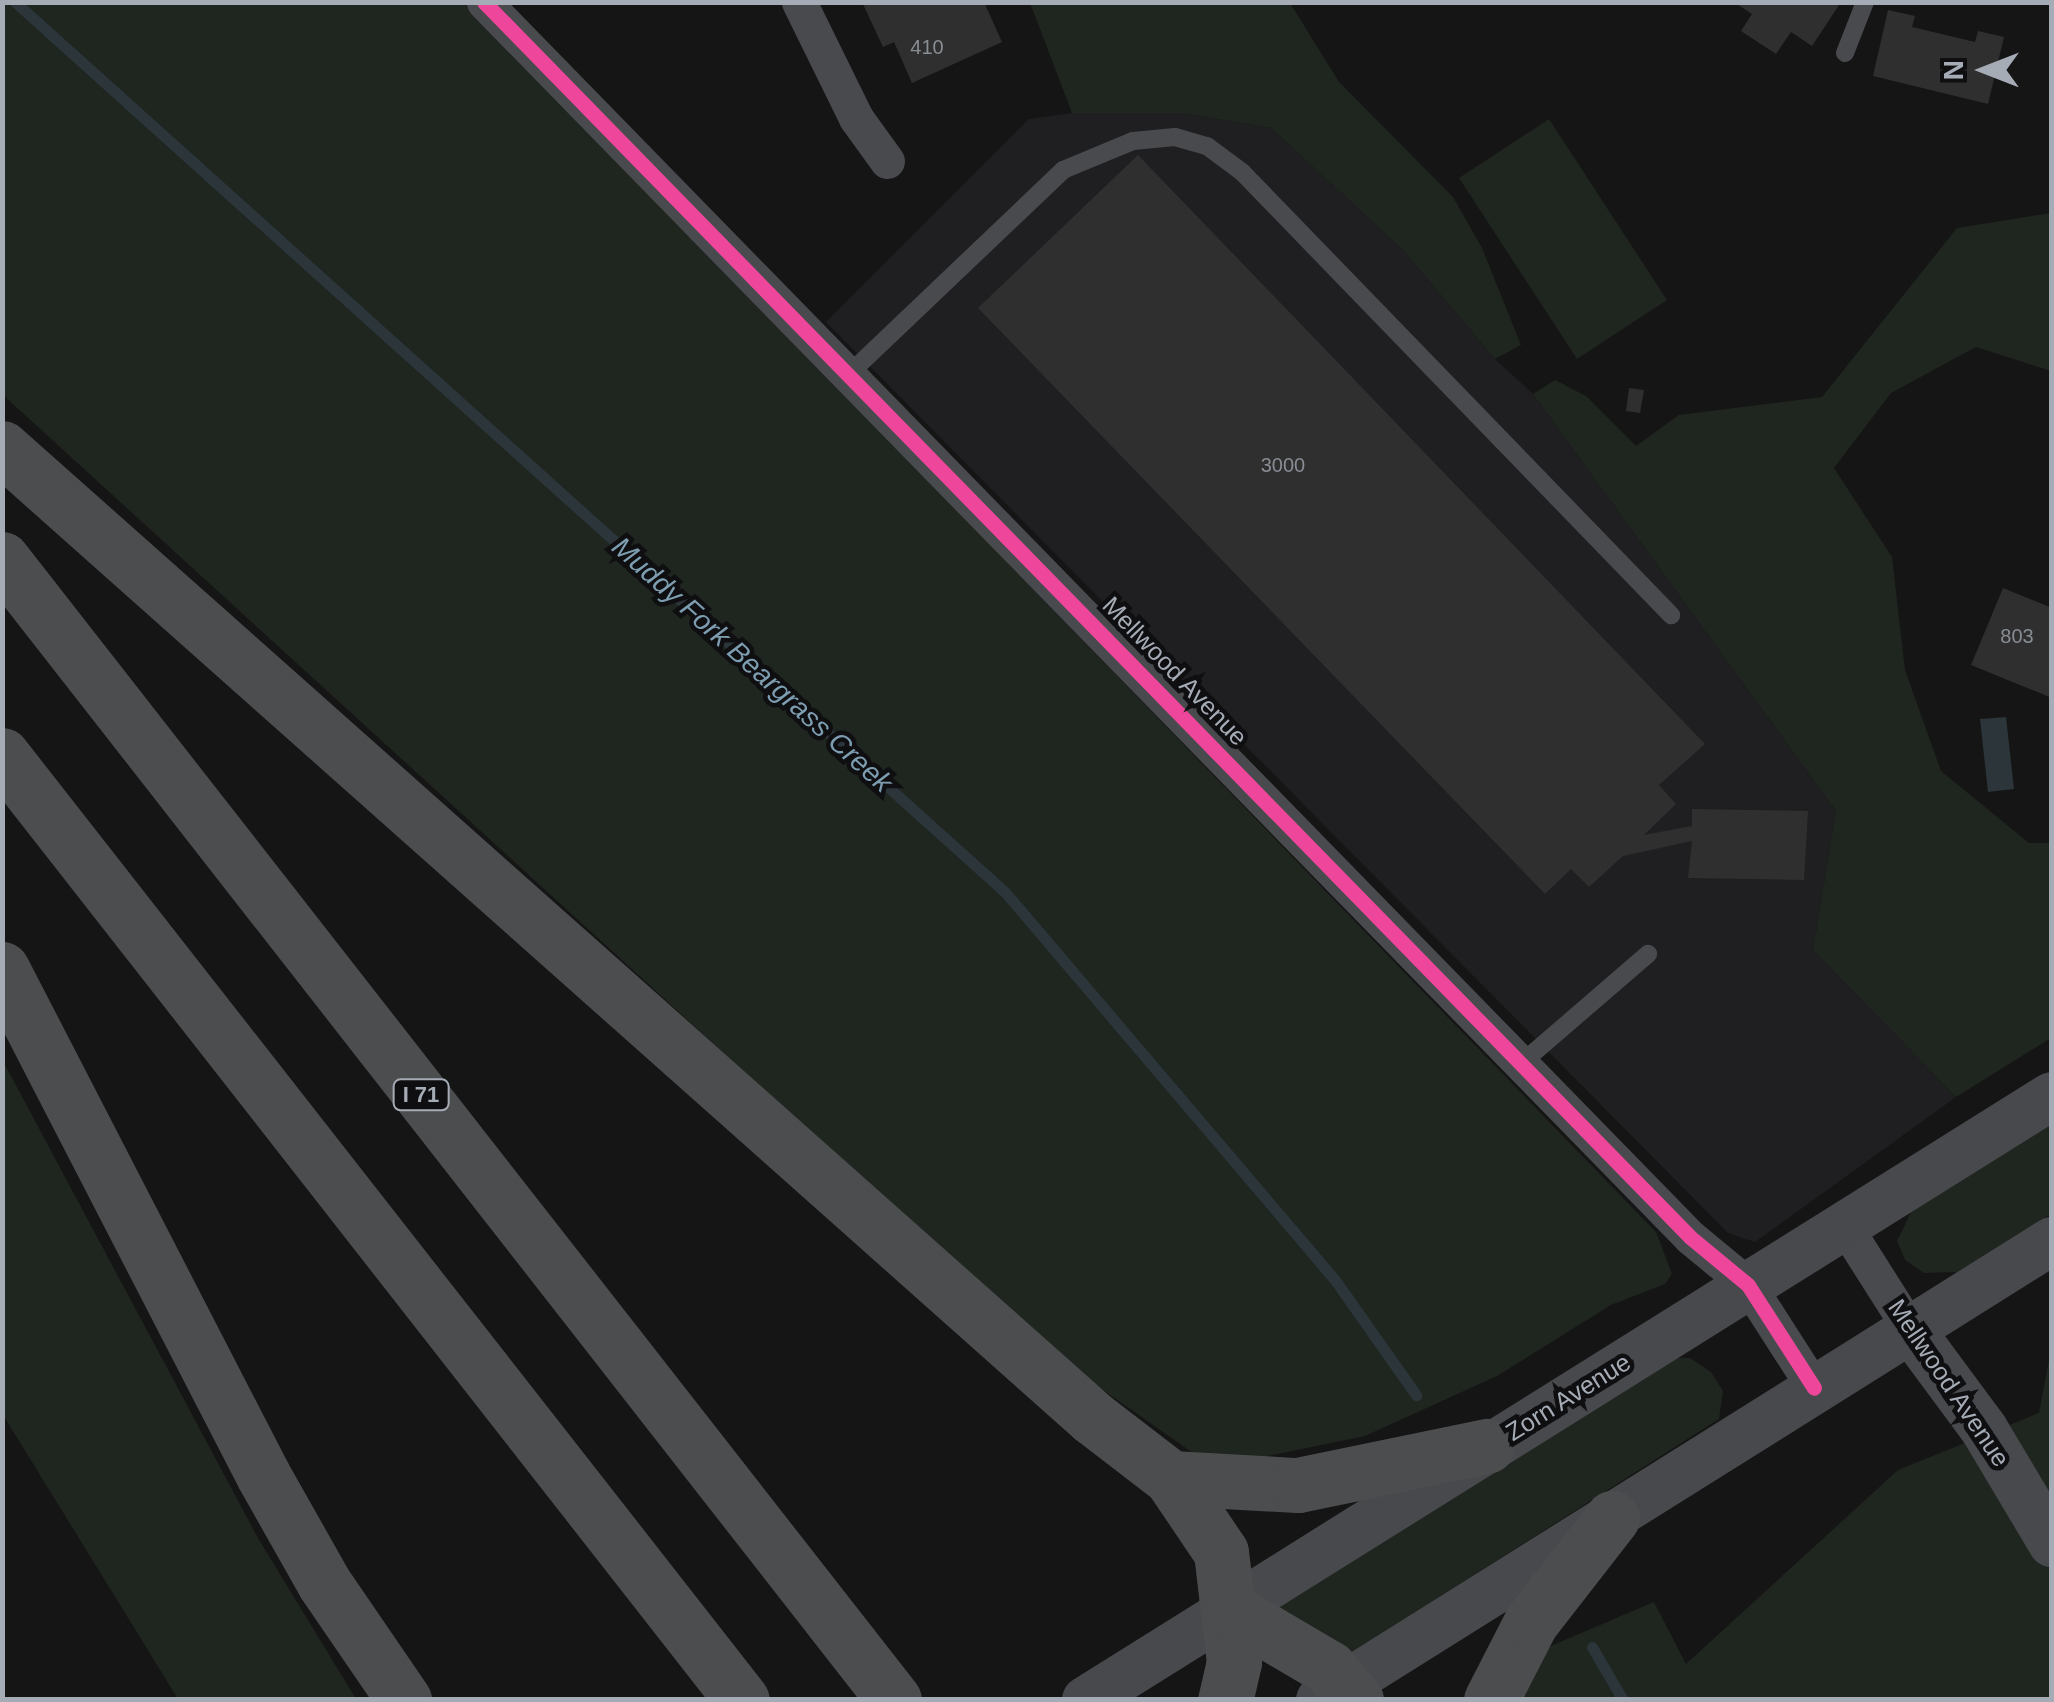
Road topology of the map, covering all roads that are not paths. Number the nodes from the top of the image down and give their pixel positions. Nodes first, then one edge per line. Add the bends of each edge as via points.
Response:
1 (484, 2) edge
2 (799, 2) edge
3 (1865, 2) edge
4 (1844, 53) dead end
5 (887, 161) dead end
6 (849, 374) junction
7 (2, 448) edge
8 (2, 559) edge
9 (1671, 615) dead end
10 (2, 755) edge
11 (1648, 954) dead end
12 (2, 969) edge
13 (1524, 1062) junction
14 (2052, 1096) edge
15 (1844, 1225) junction
16 (2052, 1241) edge
17 (1748, 1285) junction
18 (1910, 1329) junction
19 (1814, 1388) junction
20 (1488, 1446) junction
21 (1170, 1478) junction
22 (1612, 1518) junction
23 (2052, 1543) edge
24 (1228, 1610) junction
25 (1341, 1694) edge
26 (741, 1698) edge
27 (404, 1700) edge
28 (894, 1700) edge
29 (1086, 1700) edge
30 (1225, 1700) edge
31 (1492, 1700) edge

1 - 6 street, Mellwood Avenue
2 - 5 street via 856,118
3 - 4 lane
6 - 9 lane via 1063,170 1133,141 1175,137 1207,146 1242,172
6 - 13 street, Mellwood Avenue
7 - 21 highway via 1078,1405
8 - 28 highway, I 71
10 - 26 highway
11 - 13 lane
12 - 27 highway via 263,1476 324,1584
13 - 17 street, Mellwood Avenue via 1690,1236
14 - 15 main road, Zorn Avenue
15 - 17 main road, Zorn Avenue
15 - 18 street, Mellwood Avenue
16 - 18 main road
17 - 19 street, Mellwood Avenue
17 - 20 main road, Zorn Avenue
18 - 19 main road
18 - 23 main road, Mellwood Avenue via 1984,1429
19 - 22 main road
20 - 21 highway via 1298,1485
20 - 24 main road, Zorn Avenue
21 - 24 highway via 1220,1552
22 - 25 main road
22 - 31 highway via 1531,1622
24 - 25 highway
24 - 29 main road, Zorn Avenue
24 - 30 highway via 1234,1662

